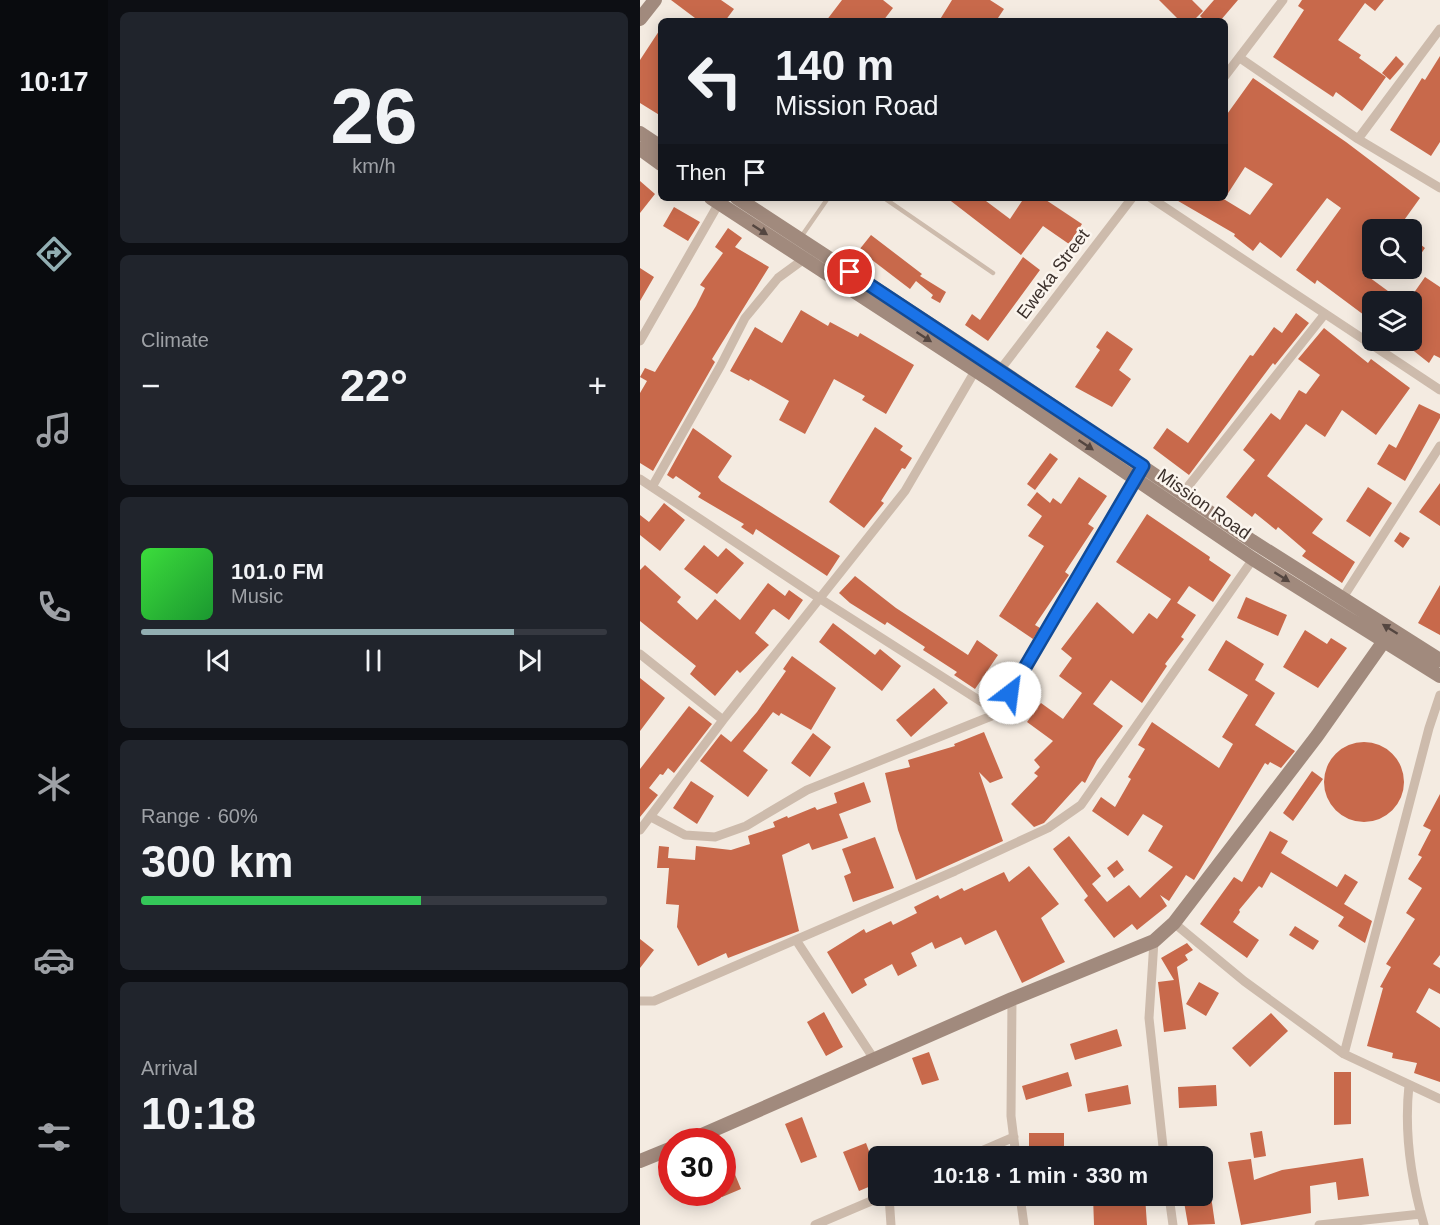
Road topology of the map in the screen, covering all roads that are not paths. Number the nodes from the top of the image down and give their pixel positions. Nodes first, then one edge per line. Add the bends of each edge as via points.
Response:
1 (655, 0) edge
2 (1283, 0) edge
3 (640, 19) edge
4 (1440, 29) edge
5 (1240, 58) junction
6 (1228, 72) edge
7 (640, 132) edge
8 (1358, 139) junction
9 (658, 145) edge
10 (640, 149) edge
11 (658, 162) edge
12 (1440, 188) edge
13 (715, 201) edge
14 (742, 201) edge
15 (826, 201) edge
16 (888, 201) edge
17 (1130, 201) edge
18 (1155, 201) edge
19 (800, 239) junction
20 (804, 259) junction
21 (993, 273) dead end
22 (1324, 315) junction
23 (640, 340) edge
24 (1000, 370) junction
25 (976, 371) junction
26 (1440, 390) edge
27 (1440, 446) edge
28 (1140, 472) junction
29 (640, 479) edge
30 (652, 487) junction
31 (1182, 494) junction
32 (1253, 559) junction
33 (819, 598) junction
34 (1342, 599) junction
35 (1384, 641) junction
36 (640, 654) edge
37 (1440, 660) edge
38 (1440, 676) edge
39 (1440, 695) edge
40 (999, 712) junction
41 (723, 720) junction
42 (651, 817) junction
43 (640, 830) edge
44 (1174, 923) junction
45 (796, 940) junction
46 (1154, 941) junction
47 (1012, 999) junction
48 (640, 1001) edge
49 (1344, 1054) junction
50 (874, 1059) junction
51 (1409, 1085) junction
52 (1440, 1100) edge
53 (718, 1128) edge
54 (1014, 1137) junction
55 (993, 1146) edge
56 (1015, 1146) edge
57 (1163, 1146) edge
58 (658, 1154) edge
59 (640, 1161) edge
60 (868, 1202) edge
61 (890, 1206) edge
62 (1021, 1206) edge
63 (1170, 1206) edge
64 (1421, 1214) junction
65 (815, 1225) edge
66 (891, 1225) edge
67 (1024, 1225) edge
68 (1173, 1225) edge
69 (1319, 1225) edge
70 (1424, 1225) edge

1 - 3 street
2 - 5 street
4 - 8 street
5 - 6 street
5 - 8 street
7 - 9 street
8 - 12 street
10 - 11 street
13 -> 20 street, Mission Road
13 - 23 street
14 - 19 street, Mission Road
15 - 19 lane
16 - 21 lane
17 - 24 street, Eweka Street
18 - 22 street
19 - 24 street, Mission Road
20 -> 25 street, Mission Road
20 - 30 street via 778,278 745,318
22 - 26 street
22 - 31 street
24 - 28 street, Mission Road
25 -> 28 street, Mission Road
25 - 33 street via 905,491
27 - 34 street
28 - 31 street, Mission Road
28 - 32 street, Mission Road
28 - 40 street
29 - 30 street
30 - 33 street
31 - 34 street, Mission Road
32 -> 35 street, Mission Road
32 - 45 street via 1081,805 1048,828
33 - 40 street
33 - 41 street
37 -> 34 street, Mission Road
35 - 38 street, Mission Road
35 - 44 street via 1317,736
36 - 41 street
39 - 49 street
40 - 42 street via 807,790 746,826 715,837 685,835
41 - 42 street
42 - 43 street
44 - 46 street
44 - 49 street via 1244,981
45 - 48 street via 654,1001
45 - 50 street
46 - 47 street
46 - 57 street via 1149,1018
47 - 50 street
47 - 54 street
49 - 51 street
50 - 53 street
51 - 52 street
51 - 64 street via 1407,1139
54 - 55 street
54 - 56 street
58 - 59 street
60 - 65 street
61 - 66 street
62 - 67 street
63 - 68 street
64 - 69 street
64 - 70 street

